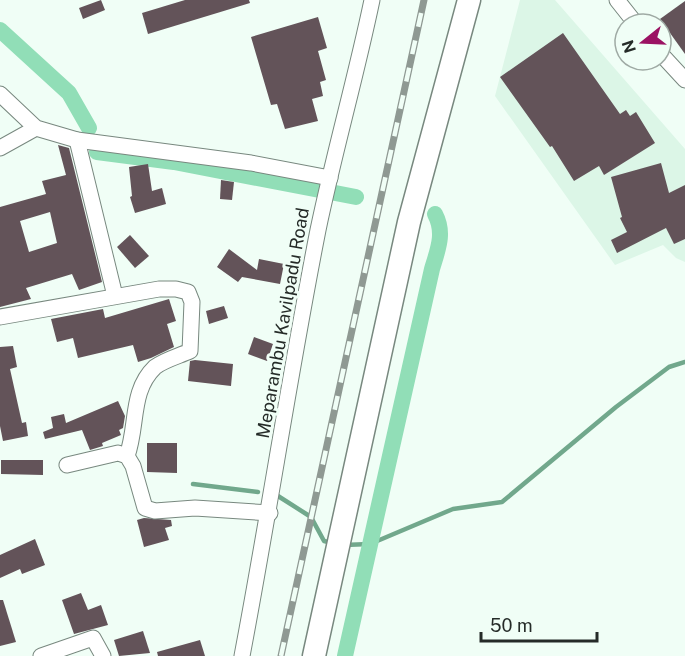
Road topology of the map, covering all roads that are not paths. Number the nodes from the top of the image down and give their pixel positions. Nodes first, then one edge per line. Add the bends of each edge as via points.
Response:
1 (372, 0) edge
2 (469, 0) edge
3 (617, 0) edge
4 (626, 12) edge
5 (673, 67) edge
6 (685, 80) edge
7 (0, 94) edge
8 (36, 128) junction
9 (85, 141) junction
10 (0, 148) edge
11 (330, 178) junction
12 (115, 296) junction
13 (0, 317) edge
14 (127, 456) junction
15 (67, 465) dead end
16 (270, 513) junction
17 (41, 656) edge
18 (103, 656) edge
19 (242, 656) edge
20 (314, 656) edge

1 - 11 street, Meparambu Kavilpadu Road
2 - 20 main road via 409,222
3 - 4 street
5 - 6 street
7 - 8 street
8 - 9 street
8 - 10 street
9 - 11 street via 251,163
9 - 12 street
11 - 16 street, Meparambu Kavilpadu Road via 289,385
12 - 13 street
12 - 14 street via 176,288 188,292 192,302 190,351 157,366 138,387 134,437
14 - 15 street via 118,453
14 - 16 street via 145,508
16 - 19 street, Meparambu Kavilpadu Road
17 - 18 street via 93,638

